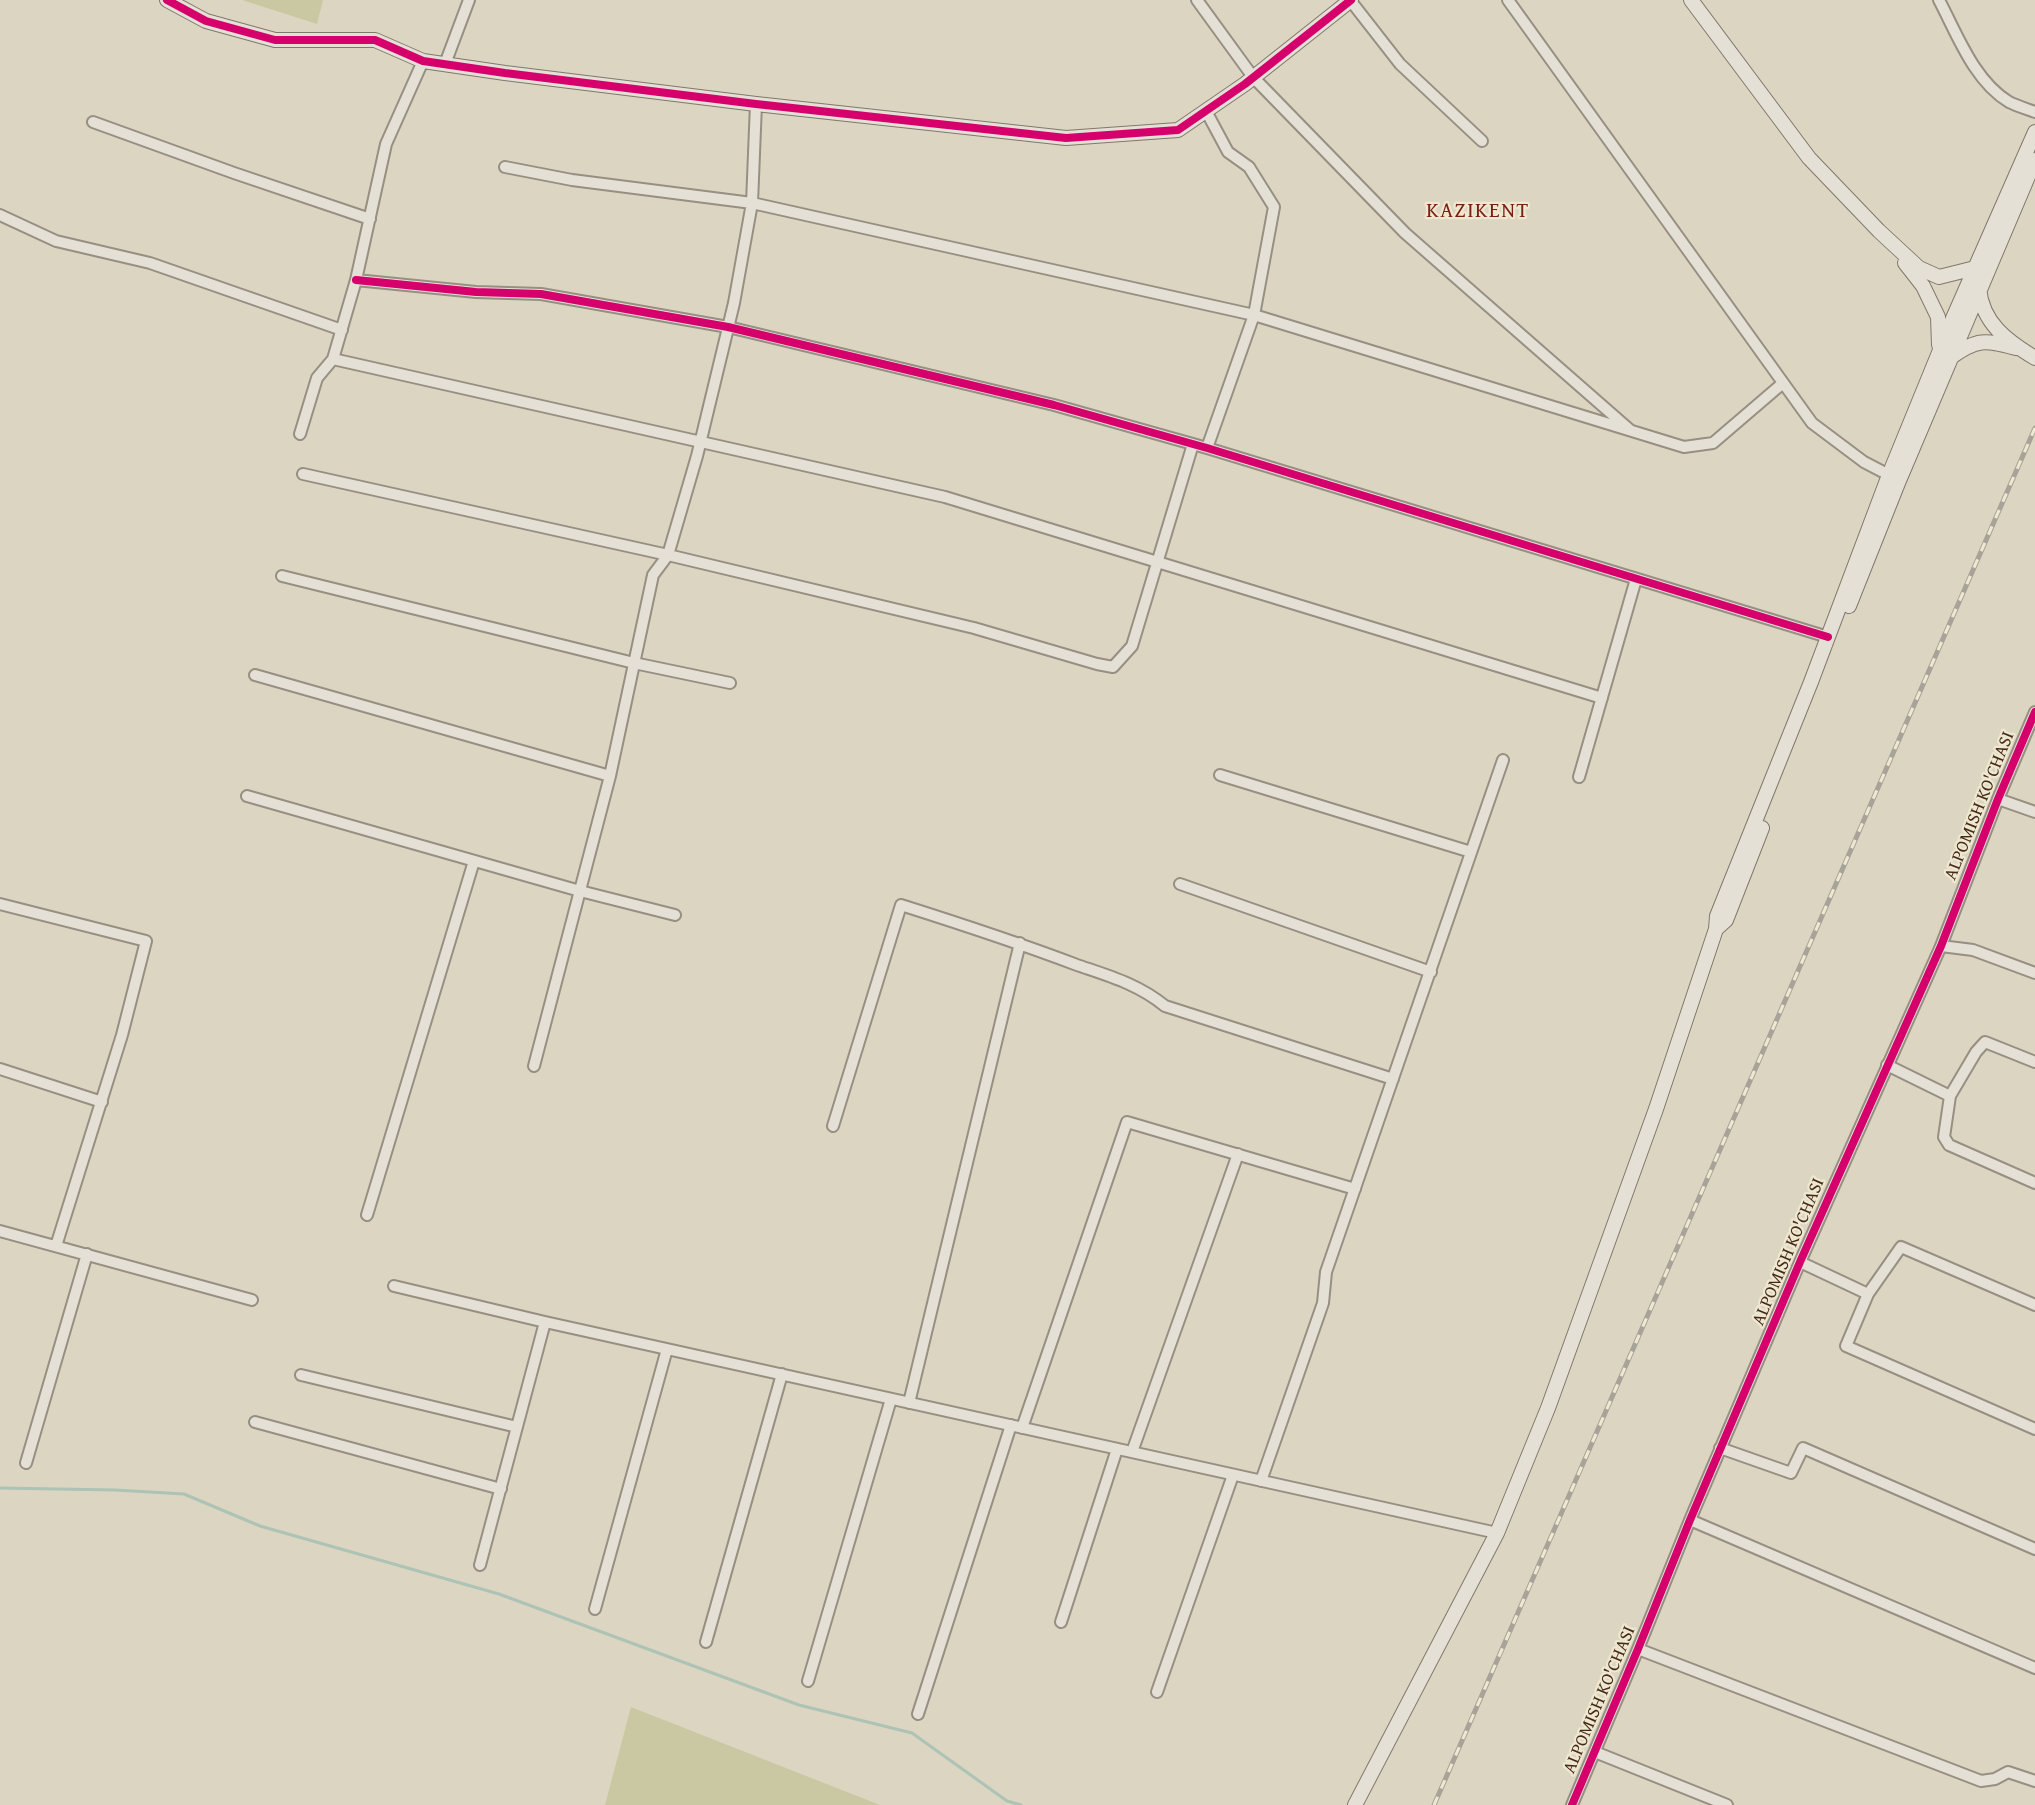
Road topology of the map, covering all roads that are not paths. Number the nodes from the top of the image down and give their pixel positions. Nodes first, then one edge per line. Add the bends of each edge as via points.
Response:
1 (168, 0) edge
2 (469, 0) edge
3 (1197, 0) edge
4 (1350, 0) edge
5 (1508, 0) edge
6 (1691, 0) edge
7 (1939, 0) edge
8 (423, 61) junction
9 (446, 64) junction
10 (1252, 77) junction
11 (756, 104) junction
12 (1206, 111) junction
13 (2035, 112) edge
14 (93, 122) dead end
15 (2035, 132) edge
16 (1482, 141) dead end
17 (2035, 160) edge
18 (505, 167) dead end
19 (752, 203) junction
20 (0, 215) edge
21 (370, 219) junction
22 (1879, 231) junction
23 (1975, 268) junction
24 (356, 280) junction
25 (1979, 288) junction
26 (1254, 315) junction
27 (728, 327) junction
28 (342, 330) junction
29 (2020, 349) junction
30 (1945, 355) junction
31 (2035, 358) edge
32 (333, 359) junction
33 (1783, 383) junction
34 (1632, 433) junction
35 (300, 434) dead end
36 (700, 443) junction
37 (1193, 444) junction
38 (1207, 448) junction
39 (303, 474) dead end
40 (1889, 475) junction
41 (668, 555) junction
42 (1157, 562) junction
43 (282, 576) dead end
44 (1636, 579) junction
45 (1828, 637) junction
46 (634, 663) junction
47 (255, 675) dead end
48 (730, 683) dead end
49 (1602, 698) junction
50 (2035, 712) edge
51 (1503, 760) dead end
52 (1220, 775) dead end
53 (610, 776) junction
54 (1579, 777) dead end
55 (247, 796) dead end
56 (1998, 799) junction
57 (2035, 812) edge
58 (1471, 852) junction
59 (474, 861) junction
60 (1180, 884) dead end
61 (580, 891) junction
62 (0, 904) edge
63 (675, 915) dead end
64 (1716, 929) junction
65 (1020, 943) junction
66 (1941, 946) junction
67 (1431, 972) junction
68 (2035, 973) edge
69 (2035, 1062) edge
70 (1887, 1065) junction
71 (534, 1066) dead end
72 (0, 1069) edge
73 (1393, 1079) junction
74 (1950, 1096) junction
75 (102, 1102) junction
76 (833, 1126) dead end
77 (1238, 1154) junction
78 (2035, 1183) edge
79 (1355, 1189) junction
80 (367, 1215) dead end
81 (0, 1231) edge
82 (56, 1246) junction
83 (87, 1254) junction
84 (1800, 1262) junction
85 (394, 1286) dead end
86 (1868, 1294) junction
87 (252, 1300) dead end
88 (2035, 1305) edge
89 (545, 1322) junction
90 (667, 1349) junction
91 (782, 1374) junction
92 (301, 1375) dead end
93 (891, 1399) junction
94 (909, 1402) junction
95 (255, 1422) dead end
96 (1017, 1426) junction
97 (517, 1427) junction
98 (2035, 1429) edge
99 (1720, 1448) junction
100 (1117, 1449) junction
101 (1132, 1452) junction
102 (26, 1463) dead end
103 (1233, 1475) junction
104 (1261, 1481) junction
105 (501, 1489) junction
106 (1690, 1520) junction
107 (1497, 1533) junction
108 (2035, 1549) edge
109 (480, 1565) dead end
110 (595, 1609) dead end
111 (1061, 1622) dead end
112 (706, 1642) dead end
113 (1638, 1649) junction
114 (2035, 1668) edge
115 (808, 1682) dead end
116 (1156, 1692) dead end
117 (918, 1714) dead end
118 (1595, 1752) junction
119 (2035, 1780) edge
120 (1355, 1805) edge
121 (1572, 1805) edge
122 (1727, 1805) edge

1 - 8 main road via 206,21 275,40 375,40
2 - 9 street
3 - 10 street
4 - 10 main road
4 - 16 street via 1400,64
5 - 33 street
6 - 22 main road via 1809,158
7 - 13 street via 1977,70 1995,92
8 - 9 main road
8 - 21 street via 386,144
9 - 11 main road
10 - 12 main road
10 - 34 street via 1405,233
11 - 12 main road via 1066,138 1178,130
11 - 19 street
12 - 26 street via 1228,152 1249,167 1274,207
14 - 21 street
15 - 23 main road
17 - 25 main road
18 - 19 street via 572,180
19 - 26 street
19 - 27 street
20 - 28 street via 56,241 150,263
21 - 24 street
22 - 23 main road via 1919,268 1939,276
22 - 30 main road via 1923,286 1938,317
23 - 30 main road
24 - 27 street via 541,294
24 - 28 street
25 - 29 main road via 1981,305 1994,326
25 - 30 main road
26 - 34 street
26 - 38 street
27 - 36 street
27 - 37 street via 1054,405
28 - 32 street
29 - 30 main road via 1987,340
29 - 31 main road
30 - 40 main road
30 - 64 main road via 1726,920
32 - 35 street via 317,378
32 - 36 street
33 - 34 street via 1713,443 1684,447
33 - 40 street via 1812,423 1864,462
36 - 41 street
36 - 42 street via 945,497
37 - 38 street
37 - 42 street
38 - 44 street
39 - 41 street
40 - 45 main road
41 - 42 street via 974,628 1113,667 1132,646
41 - 46 street via 653,575
42 - 49 street
43 - 46 street
44 - 45 street
44 - 49 street
45 - 64 main road via 1716,916
46 - 48 street
46 - 53 street
47 - 53 street
49 - 54 street
50 - 56 street, ALPOMISH KO'CHASI
51 - 58 street
52 - 58 street
53 - 61 street
55 - 59 street
56 - 57 street
56 - 66 street, ALPOMISH KO'CHASI
58 - 67 street
59 - 61 street
59 - 80 street
60 - 67 street
61 - 63 street
61 - 71 street
62 - 75 street via 146,941
64 - 107 main road via 1548,1408
65 - 73 street via 1148,992 1165,1006
65 - 76 street via 902,905
65 - 94 street
66 - 68 street via 1973,950
66 - 70 street, ALPOMISH KO'CHASI
67 - 73 street
69 - 74 street via 1984,1042
70 - 74 street
70 - 84 street, ALPOMISH KO'CHASI
72 - 75 street
73 - 79 street
74 - 78 street via 1944,1137 1949,1145
75 - 82 street
77 - 79 street
77 - 96 street via 1127,1122
77 - 101 street
79 - 104 street via 1326,1272 1323,1303
81 - 82 street
82 - 83 street
83 - 87 street
83 - 102 street
84 - 86 street
84 - 99 street, ALPOMISH KO'CHASI
85 - 89 street
86 - 88 street via 1901,1247
86 - 98 street via 1846,1346
89 - 90 street
89 - 97 street
90 - 91 street
90 - 110 street
91 - 93 street
91 - 112 street
92 - 97 street
93 - 94 street
93 - 115 street
94 - 96 street
95 - 105 street
96 - 100 street
96 - 117 street
97 - 105 street
99 - 106 street, ALPOMISH KO'CHASI
99 - 108 street via 1791,1473 1803,1448
100 - 101 street
100 - 111 street
101 - 103 street
103 - 104 street
103 - 116 street
104 - 107 street
105 - 109 street
106 - 113 street, ALPOMISH KO'CHASI
106 - 114 street
107 - 120 main road
113 - 118 street, ALPOMISH KO'CHASI
113 - 119 street via 1981,1781 2008,1772
118 - 121 street, ALPOMISH KO'CHASI
118 - 122 street

